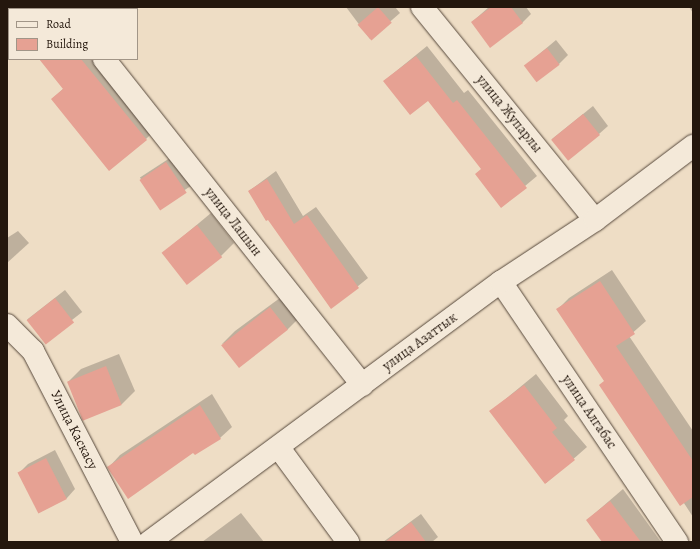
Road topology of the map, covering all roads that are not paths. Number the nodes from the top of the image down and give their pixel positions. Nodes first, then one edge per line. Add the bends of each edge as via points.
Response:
1 (422, 7) edge
2 (105, 60) edge
3 (693, 146) edge
4 (595, 220) junction
5 (501, 282) junction
6 (7, 325) edge
7 (362, 385) junction
8 (279, 448) junction
9 (132, 542) edge
10 (149, 542) edge
11 (348, 542) edge
12 (677, 542) edge

1 - 4 street, улица Жупарлы
2 - 7 street, улица Лашын
3 - 4 street, улица Азаттык
4 - 5 street, улица Азаттык
5 - 7 street, улица Азаттык
5 - 12 street, улица Алгабас
6 - 9 street, Улица Каскасу via 33,351
7 - 8 street, улица Азаттык
8 - 10 street, улица Азаттык
8 - 11 street

